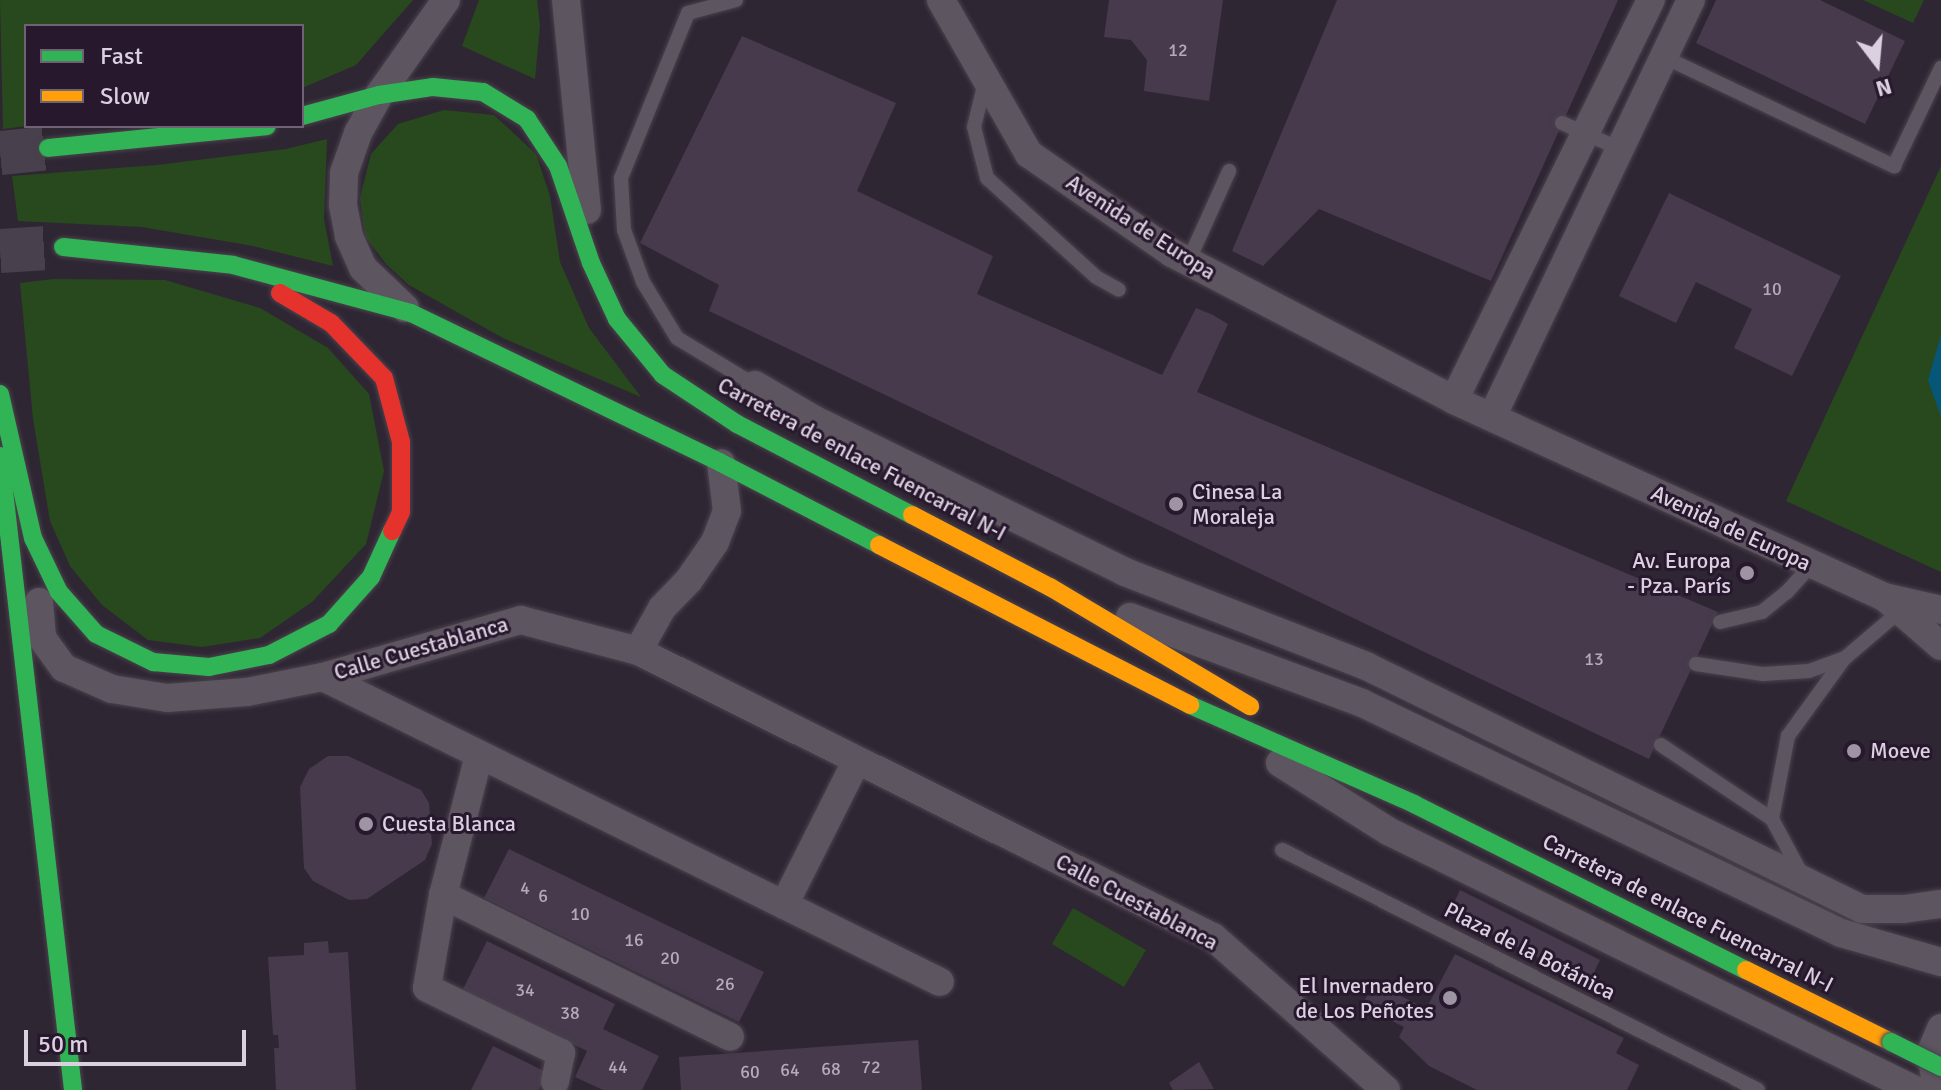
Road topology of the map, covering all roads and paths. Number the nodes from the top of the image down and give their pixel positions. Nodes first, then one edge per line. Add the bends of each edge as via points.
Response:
1 (446, 0) edge
2 (566, 0) edge
3 (736, 0) edge
4 (941, 0) edge
5 (1651, 0) edge
6 (1691, 0) edge
7 (1664, 57) junction
8 (1941, 68) edge
9 (985, 82) junction
10 (379, 95) junction
11 (304, 115) edge
12 (247, 128) edge
13 (1574, 128) junction
14 (48, 148) tunnel mouth
15 (1620, 149) junction
16 (1229, 171) dead end
17 (63, 247) tunnel mouth
18 (1188, 262) junction
19 (591, 263) junction
20 (233, 265) junction
21 (1119, 290) dead end
22 (411, 313) junction
23 (755, 385) joint
24 (0, 394) edge
25 (1454, 400) junction
26 (1492, 417) junction
27 (0, 456) edge
28 (721, 463) junction
29 (33, 538) junction
30 (1811, 565) junction
31 (1050, 587) junction
32 (1892, 604) junction
33 (1941, 610) edge
34 (1720, 622) dead end
35 (1941, 646) edge
36 (638, 651) junction
37 (1845, 658) junction
38 (1696, 664) dead end
39 (323, 677) junction
40 (1188, 704) junction
41 (1661, 745) dead end
42 (479, 755) junction
43 (857, 760) junction
44 (1414, 804) junction
45 (1772, 819) junction
46 (1282, 850) dead end
47 (1804, 879) junction
48 (443, 895) junction
49 (1941, 904) edge
50 (784, 905) junction
51 (1941, 962) edge
52 (940, 982) dead end
53 (1941, 1028) edge
54 (730, 1037) dead end
55 (1941, 1067) edge
56 (555, 1081) dead end
57 (73, 1090) edge
58 (1386, 1090) edge
59 (1758, 1090) edge
60 (1915, 1090) edge
61 (1937, 1090) edge

1 - 10 street
2 - 19 street
3 - 23 lane via 688,13 621,178 624,230 643,282 677,338
4 - 9 street, Avenida de Europa
5 - 13 street
6 - 7 street
7 - 8 lane via 1894,166
7 - 15 street
9 - 18 street, Avenida de Europa via 1029,154
9 - 21 lane via 974,127 987,178 1096,277
10 - 11 main road, Carretera de enlace Fuencarral N-I
10 - 19 main road, Carretera de enlace Fuencarral N-I via 433,87 483,92 527,119 558,166
10 - 22 street via 344,173 343,205 363,268
12 - 14 main road
13 - 15 lane
13 - 25 street
15 - 26 street
16 - 18 lane
17 - 20 main road, Carretera de enlace Fuencarral N-I
18 - 25 street, Avenida de Europa
19 - 31 main road, Carretera de enlace Fuencarral N-I via 617,319 663,375 737,424
20 - 22 main road, Carretera de enlace Fuencarral N-I
20 - 29 main road, Carretera de enlace Fuencarral N-I via 331,323 384,378 401,442 401,512 371,577 329,624 269,655 209,667 153,662 96,634 59,592
22 - 28 main road, Carretera de enlace Fuencarral N-I
23 - 47 street via 815,420 1125,572 1366,666
24 - 29 main road, Carretera de enlace Fuencarral N-I
25 - 26 street, Avenida de Europa
26 - 30 street, Avenida de Europa
27 - 57 main road
28 - 36 street via 727,511 715,542 662,608
28 - 40 main road, Carretera de enlace Fuencarral N-I
29 - 39 street via 42,638 64,668 112,689 167,698 247,692
30 - 32 street, Avenida de Europa
30 - 34 lane via 1762,612
31 - 44 main road, Carretera de enlace Fuencarral N-I
31 - 51 street via 1362,703 1841,933
32 - 33 street, Avenida de Europa
32 - 35 street, Avenida de Europa
32 - 37 lane
36 - 39 street, Calle Cuestablanca via 521,620
36 - 43 street, Calle Cuestablanca
37 - 38 lane via 1809,671 1763,674
37 - 45 lane via 1788,736
39 - 42 street, Calle Cuestablanca
40 - 44 main road, Carretera de enlace Fuencarral N-I
40 - 60 street via 1388,831
41 - 45 lane
42 - 48 street
42 - 50 street, Calle Cuestablanca
43 - 50 street
43 - 58 street, Calle Cuestablanca via 1213,937
44 - 55 main road, Carretera de enlace Fuencarral N-I, bridge
45 - 47 lane
46 - 59 lane, Plaza de la Botánica
47 - 49 street via 1862,909
48 - 54 street
48 - 56 street via 427,988 561,1053
50 - 52 street, Calle Cuestablanca
53 - 61 street via 1931,1052

